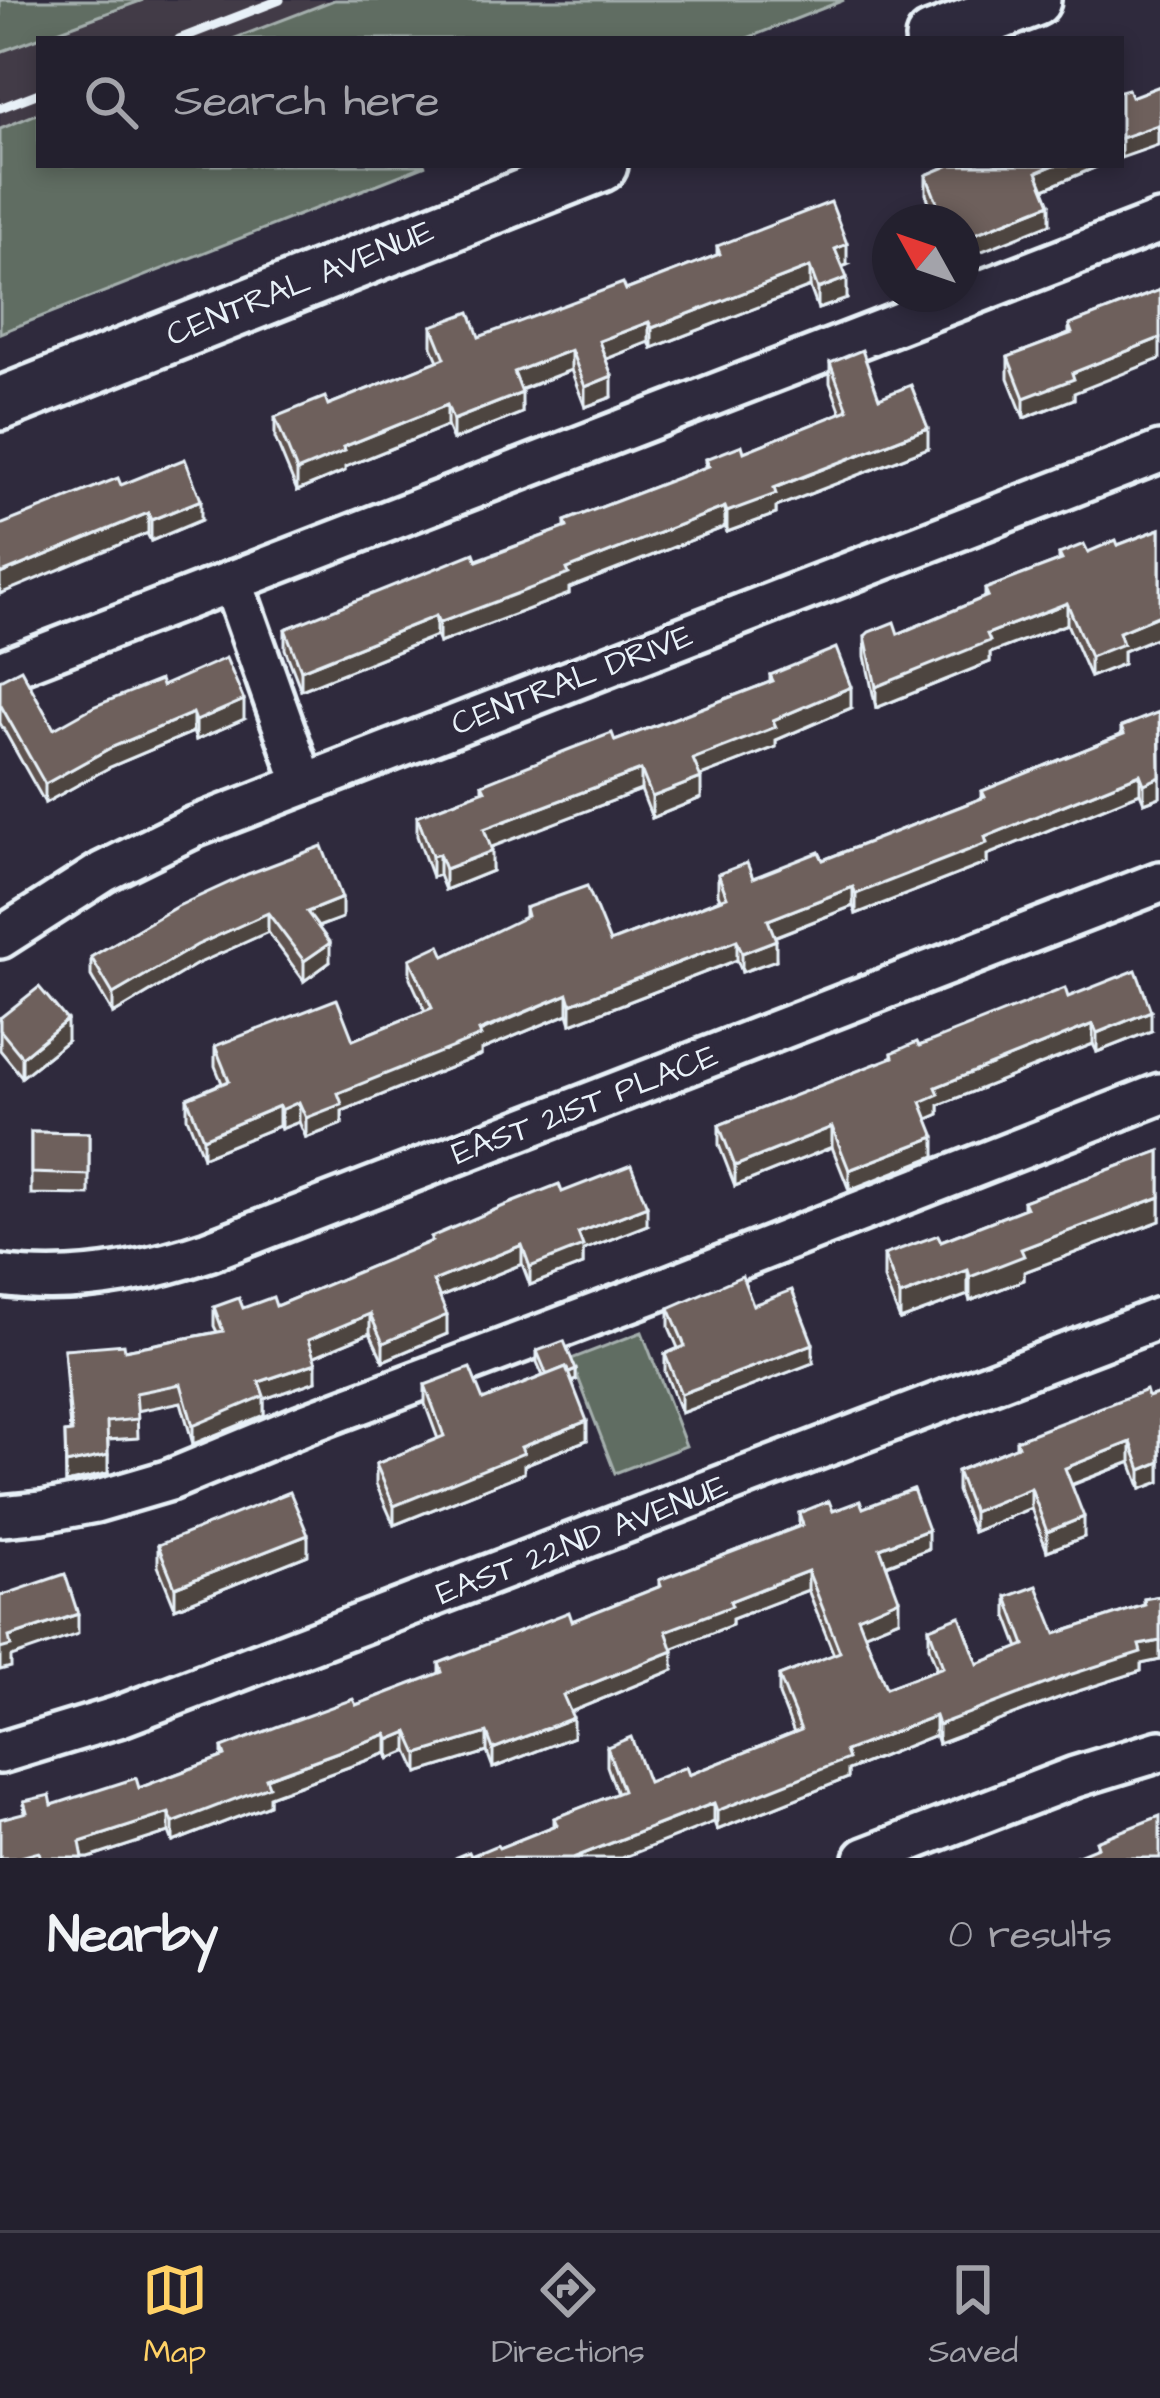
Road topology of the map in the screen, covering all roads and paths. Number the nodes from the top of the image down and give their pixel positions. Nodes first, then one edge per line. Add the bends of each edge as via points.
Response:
1 (1034, 0) edge
2 (940, 36) edge
3 (594, 168) edge
4 (1160, 222) edge
5 (0, 404) edge
6 (1160, 452) edge
7 (232, 581) junction
8 (0, 671) edge
9 (304, 784) junction
10 (1160, 882) edge
11 (0, 938) edge
12 (1160, 1094) edge
13 (0, 1276) edge
14 (1160, 1318) edge
15 (2, 1516) edge
16 (1160, 1751) edge
17 (0, 1753) edge
18 (865, 1858) edge

1 - 2 main road
3 - 5 main road, CENTRAL AVENUE
4 - 7 street
6 - 9 street, CENTRAL DRIVE
7 - 8 street
7 - 9 street
9 - 11 street, CENTRAL DRIVE via 133,856
10 - 13 street, EAST 21ST PLACE via 171,1264 63,1280
12 - 15 street via 170,1480
14 - 17 street, EAST 22ND AVENUE via 118,1717
16 - 18 street

